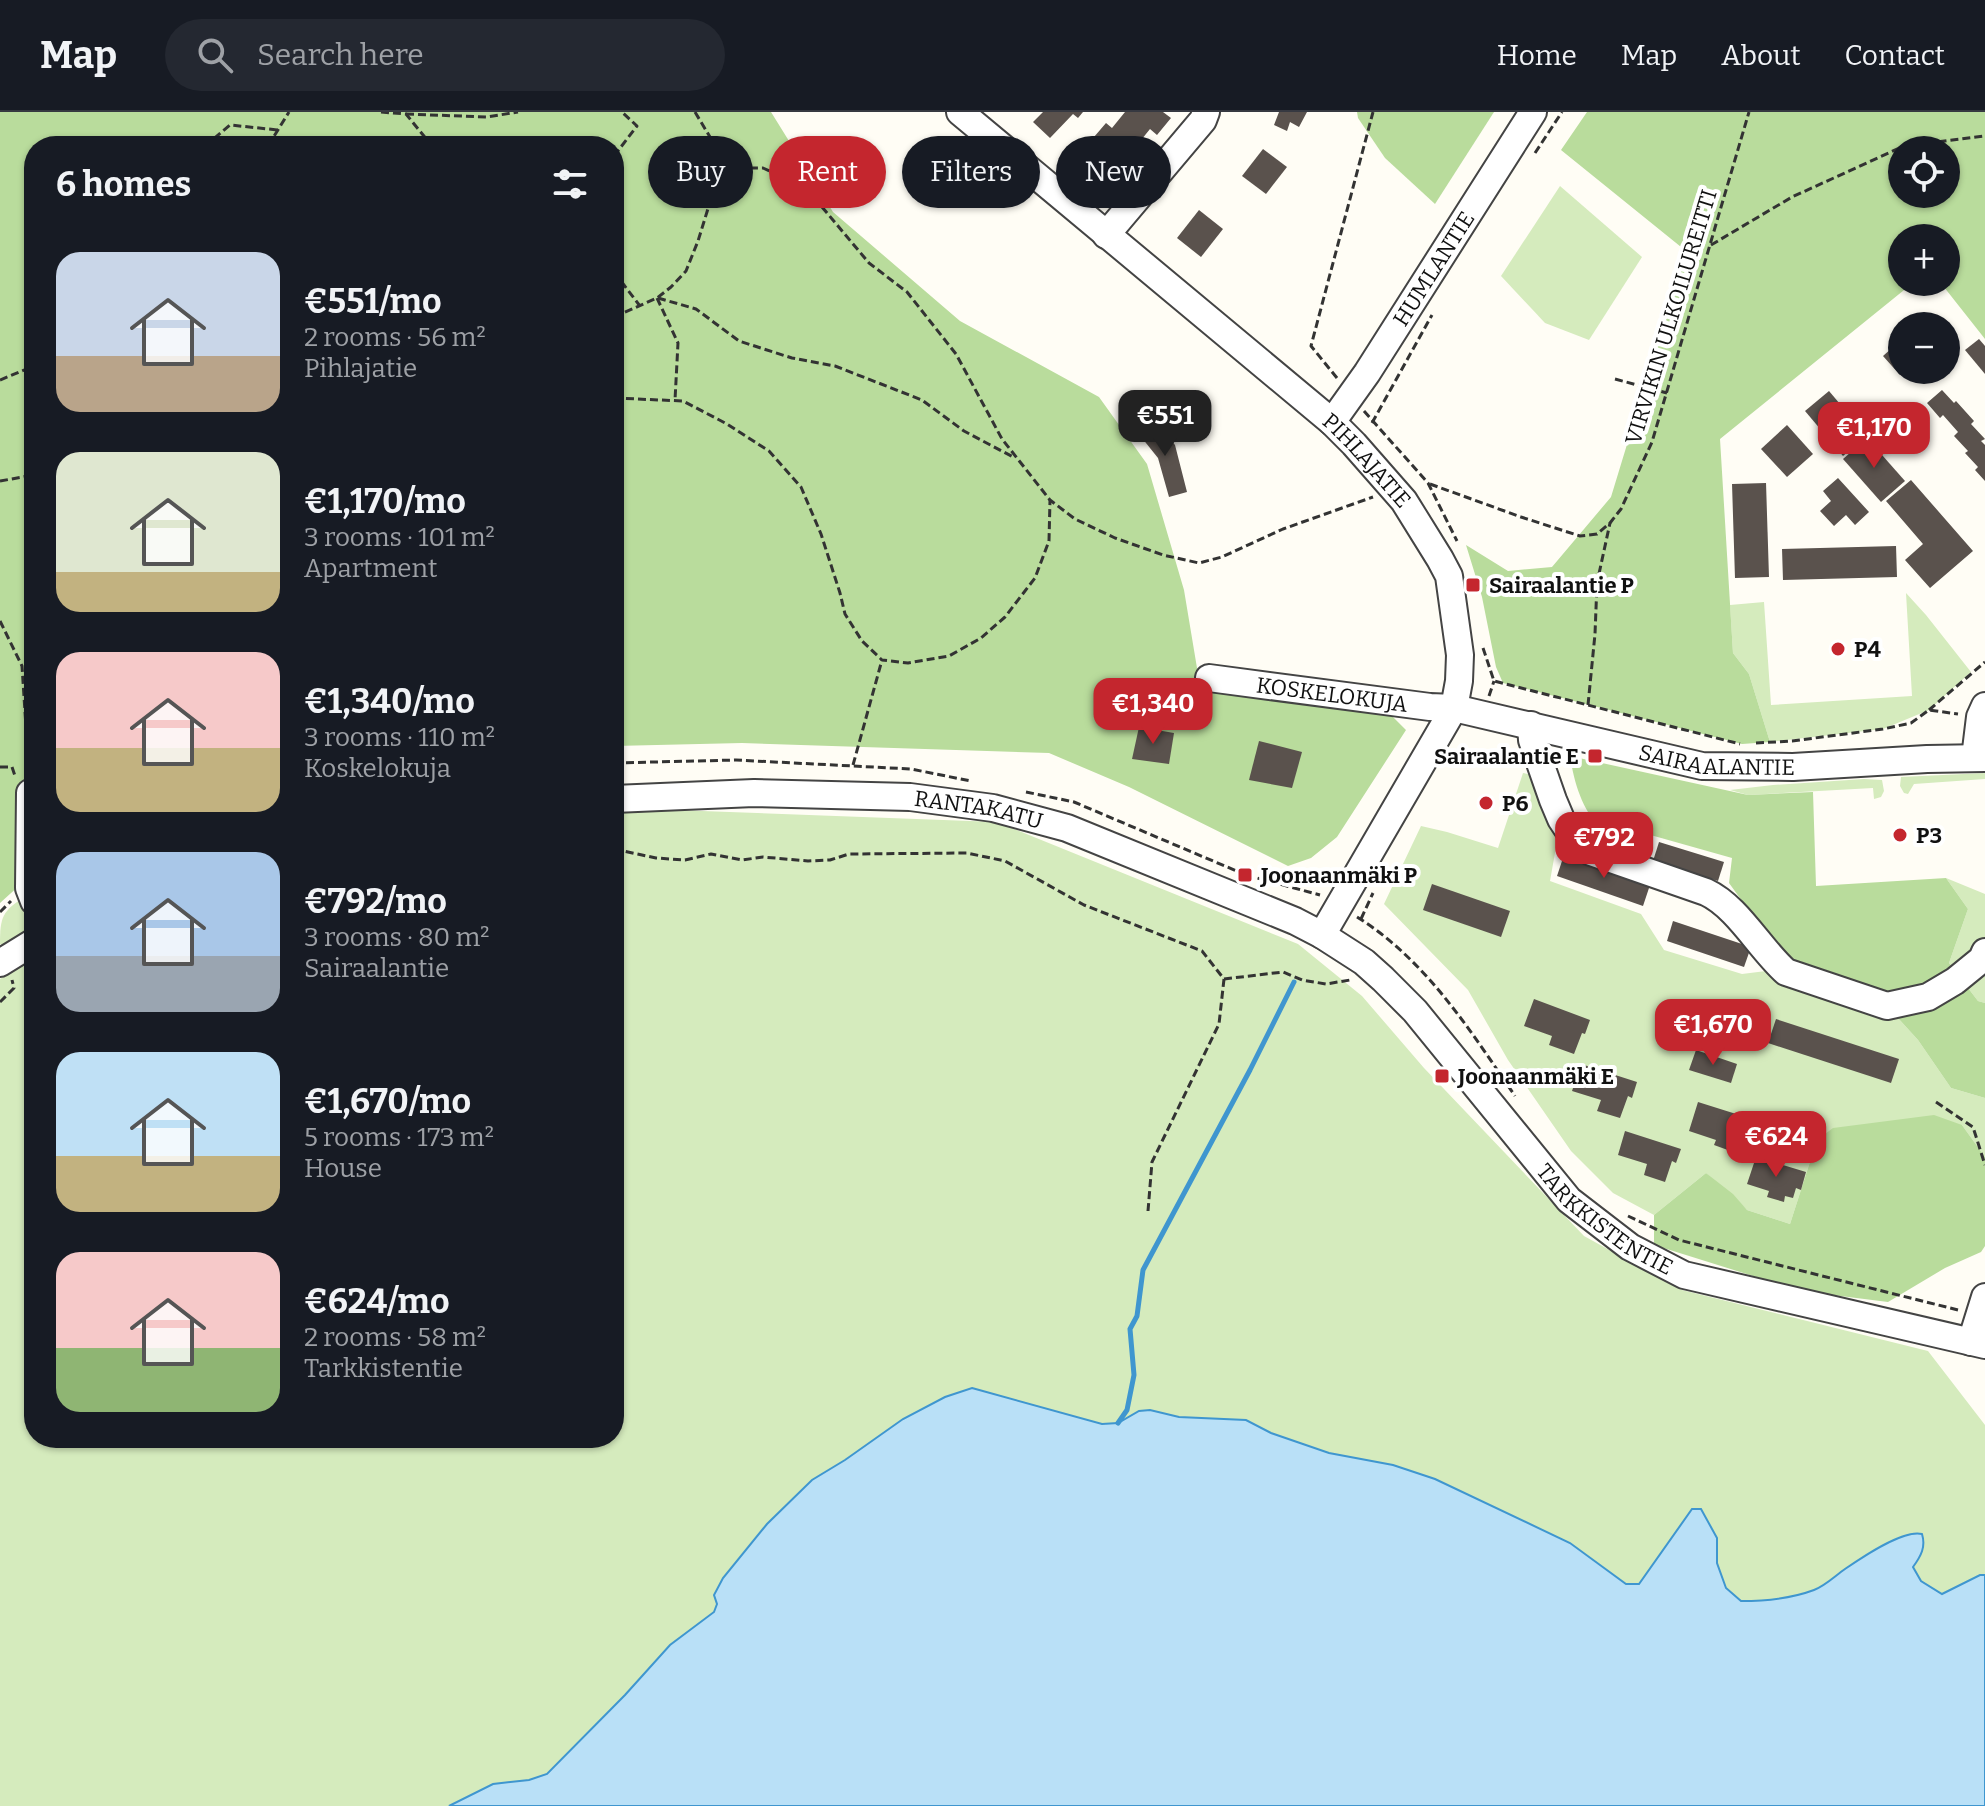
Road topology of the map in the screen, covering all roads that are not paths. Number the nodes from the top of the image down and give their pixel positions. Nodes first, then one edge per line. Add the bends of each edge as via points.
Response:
1 (960, 112) edge
2 (1206, 112) edge
3 (1533, 112) edge
4 (1106, 235) junction
5 (1332, 422) junction
6 (1209, 678) dead end
7 (1454, 708) junction
8 (1983, 711) edge
9 (1531, 725) junction
10 (1980, 758) edge
11 (624, 799) edge
12 (1322, 935) junction
13 (24, 948) edge
14 (1985, 952) edge
15 (0, 963) edge
16 (1982, 1306) edge
17 (1978, 1344) edge

1 - 4 street, PIHLAJATIE
2 - 4 street
3 - 5 street, HUMLANTIE
4 - 5 street, PIHLAJATIE
5 - 7 street, PIHLAJATIE via 1404,501 1449,576 1460,655
6 - 7 street, KOSKELOKUJA
7 - 9 street, SAIRAALANTIE
7 - 12 street, PIHLAJATIE
8 - 10 street
9 - 10 street, SAIRAALANTIE via 1702,766
9 - 14 street via 1551,794 1571,834 1591,852 1721,899 1786,972 1887,1006 1928,997 1955,981
11 - 12 street, RANTAKATU via 754,793 910,797 993,808 1067,828
12 - 17 street, TARKKISTENTIE via 1364,962 1402,998 1569,1200 1630,1247 1684,1275
13 - 15 street
16 - 17 street

